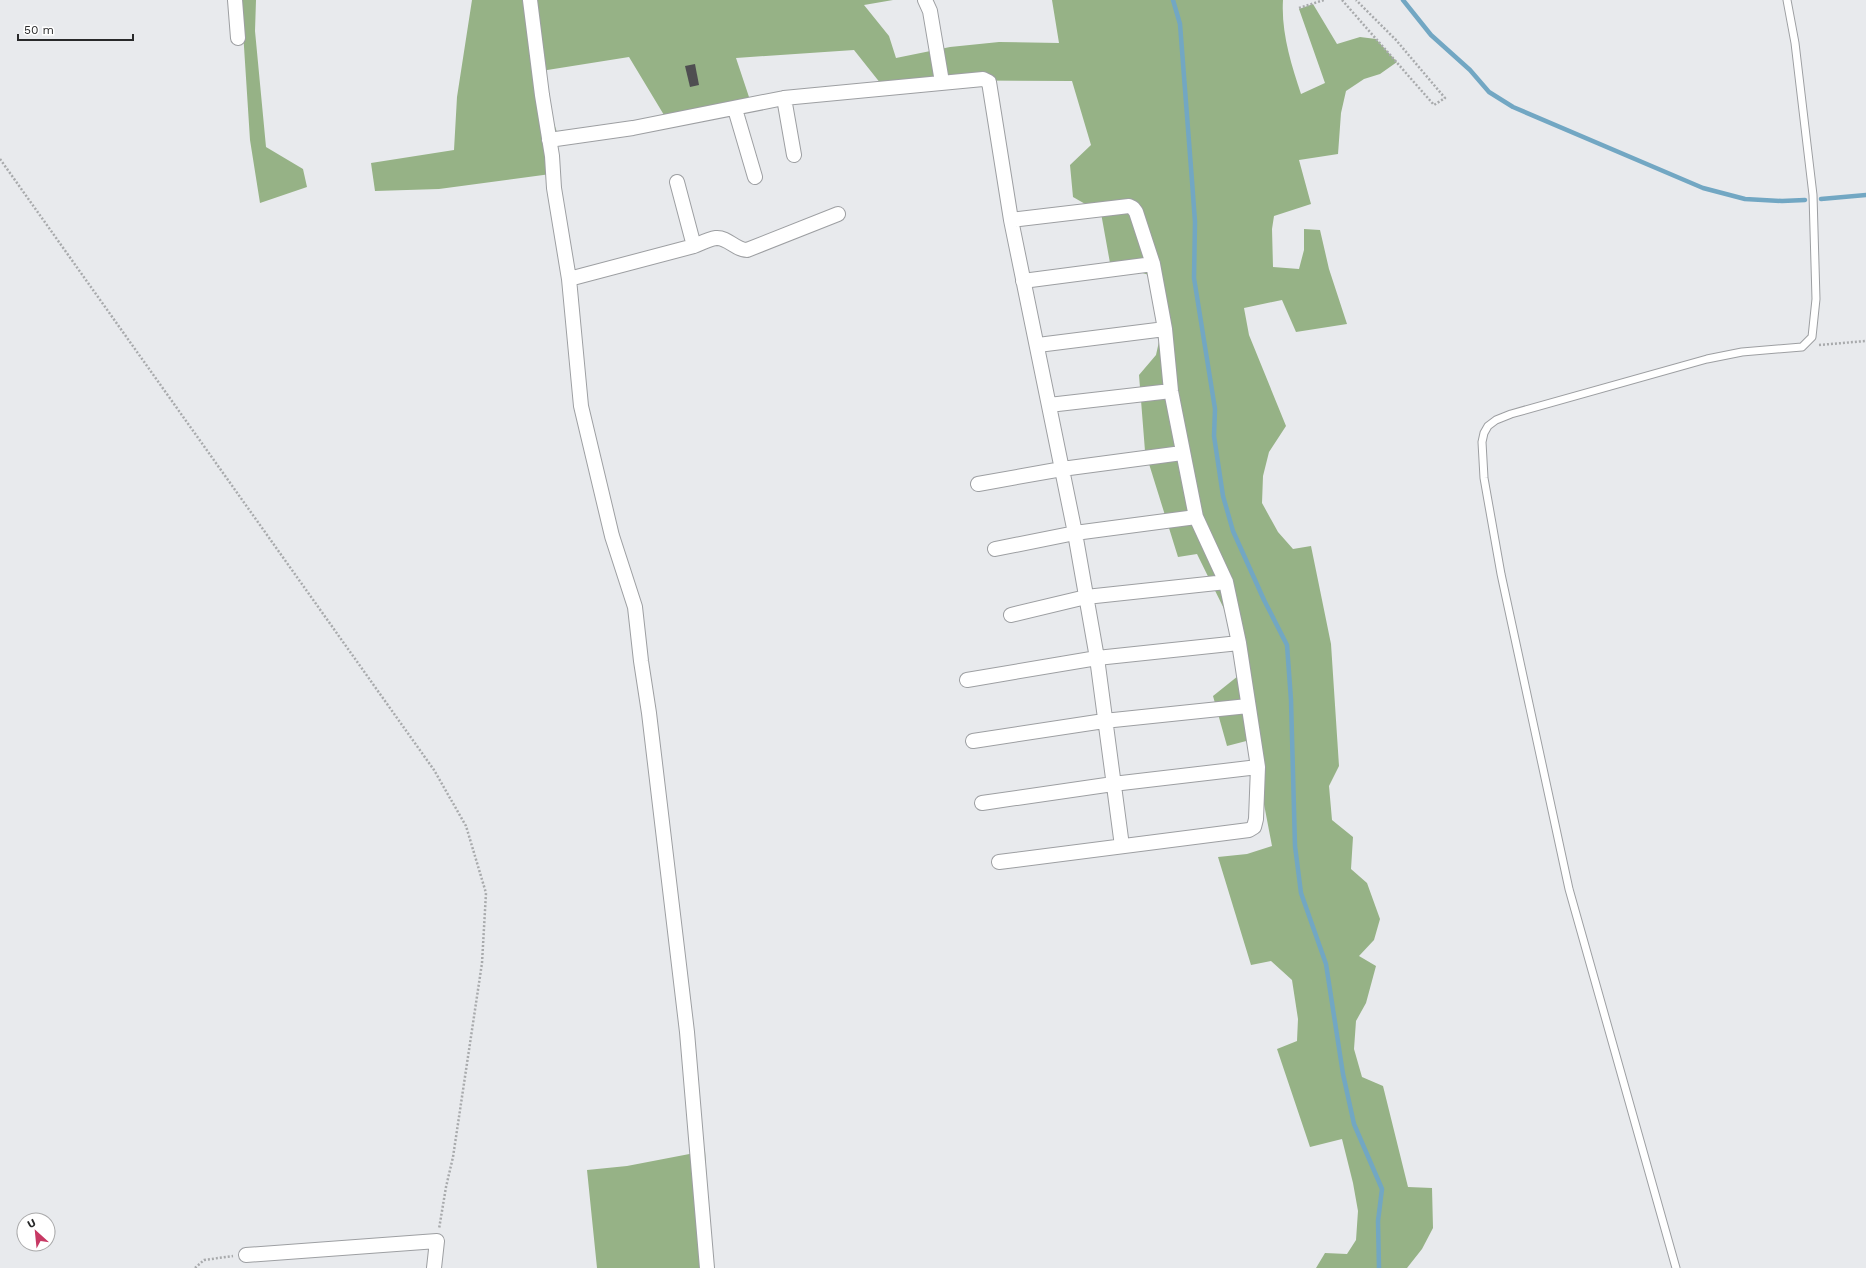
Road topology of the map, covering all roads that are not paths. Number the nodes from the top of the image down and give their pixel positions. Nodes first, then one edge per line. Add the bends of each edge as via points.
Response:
1 (235, 0) edge
2 (530, 0) edge
3 (926, 0) edge
4 (1788, 0) edge
5 (238, 38) dead end
6 (942, 82) junction
7 (784, 98) junction
8 (735, 109) junction
9 (549, 140) junction
10 (794, 155) dead end
11 (755, 177) dead end
12 (677, 182) dead end
13 (838, 214) dead end
14 (1011, 220) junction
15 (694, 246) junction
16 (1153, 264) junction
17 (569, 279) junction
18 (1023, 281) junction
19 (1165, 330) junction
20 (1038, 345) junction
21 (1172, 391) junction
22 (1049, 405) junction
23 (1182, 453) junction
24 (1062, 470) junction
25 (978, 484) dead end
26 (1196, 518) junction
27 (1075, 533) junction
28 (995, 549) dead end
29 (1226, 582) junction
30 (1086, 597) junction
31 (1010, 615) dead end
32 (1239, 644) junction
33 (1097, 658) junction
34 (967, 680) dead end
35 (1248, 706) junction
36 (1104, 721) junction
37 (973, 741) dead end
38 (1258, 767) junction
39 (1113, 784) junction
40 (982, 803) dead end
41 (1122, 846) junction
42 (999, 862) dead end
43 (246, 1255) road end
44 (434, 1268) edge
45 (707, 1268) edge
46 (1676, 1268) edge

1 - 5 street
2 - 9 street
3 - 6 street
4 - 46 lane via 1813,195 1816,299 1812,336 1802,347 1742,352 1707,359 1511,414 1488,426 1482,442 1484,478 1501,574 1569,889
6 - 7 street
6 - 14 street via 983,79 990,84
7 - 8 street
7 - 10 street
8 - 9 street
8 - 11 street
9 - 17 street
12 - 15 street
13 - 15 street via 746,250 716,238
14 - 16 street via 1131,206 1136,212
14 - 18 street
15 - 17 street
16 - 18 street
16 - 19 street
17 - 45 street via 581,406 612,536 635,607 687,1032
18 - 20 street
19 - 20 street
19 - 21 street
20 - 22 street
21 - 22 street
21 - 23 street
22 - 24 street
23 - 24 street
23 - 26 street
24 - 25 street
24 - 27 street
26 - 27 street
26 - 29 street
27 - 28 street
27 - 30 street
29 - 30 street
29 - 32 street
30 - 31 street
30 - 33 street
32 - 33 street
32 - 35 street
33 - 34 street
33 - 36 street
35 - 36 street
35 - 38 street
36 - 37 street
36 - 39 street
38 - 39 street
38 - 41 street via 1256,819 1252,829
39 - 40 street
39 - 41 street
41 - 42 street
43 - 44 street via 437,1241

